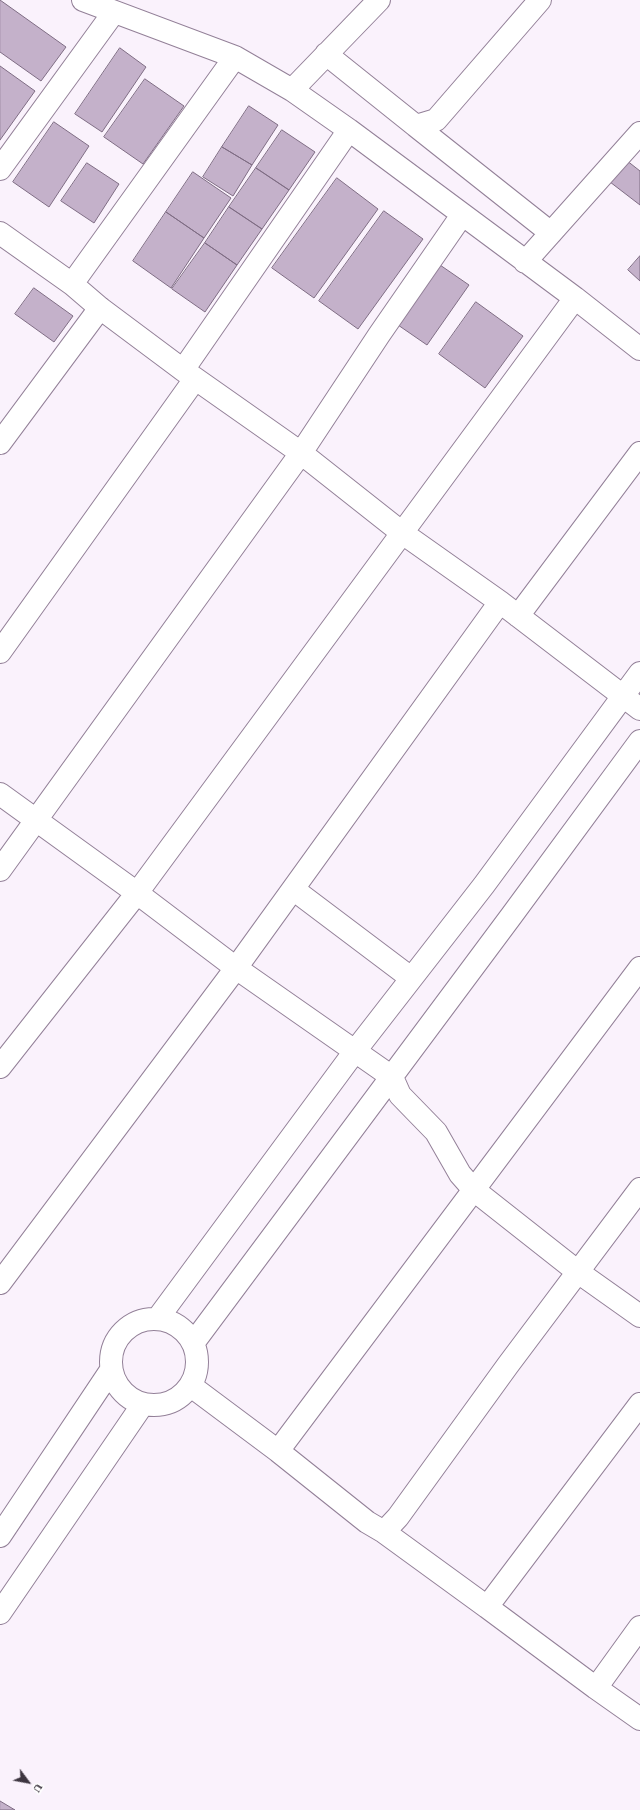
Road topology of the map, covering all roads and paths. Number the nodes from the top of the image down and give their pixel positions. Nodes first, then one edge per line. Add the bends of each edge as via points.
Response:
1 (82, 0) edge
2 (379, 0) edge
3 (540, 0) edge
4 (114, 12) junction
5 (326, 54) junction
6 (235, 57) junction
7 (292, 90) junction
8 (416, 126) junction
9 (349, 130) junction
10 (640, 133) edge
11 (0, 169) edge
12 (462, 215) junction
13 (0, 233) edge
14 (551, 233) junction
15 (525, 262) junction
16 (72, 284) junction
17 (575, 298) junction
18 (100, 308) junction
19 (640, 349) edge
20 (189, 375) junction
21 (0, 443) edge
22 (301, 453) junction
23 (640, 453) edge
24 (401, 532) junction
25 (500, 602) junction
26 (518, 616) junction
27 (0, 652) edge
28 (640, 673) edge
29 (622, 695) junction
30 (640, 709) edge
31 (640, 741) edge
32 (0, 794) edge
33 (35, 820) junction
34 (0, 870) edge
35 (293, 889) junction
36 (137, 893) junction
37 (236, 968) junction
38 (640, 968) edge
39 (411, 978) junction
40 (355, 1051) junction
41 (0, 1066) edge
42 (392, 1077) junction
43 (640, 1189) edge
44 (474, 1190) junction
45 (578, 1272) junction
46 (0, 1283) edge
47 (640, 1316) edge
48 (158, 1318) junction
49 (194, 1342) junction
50 (111, 1370) junction
51 (191, 1386) junction
52 (143, 1404) junction
53 (640, 1404) edge
54 (278, 1451) junction
55 (384, 1532) junction
56 (0, 1536) edge
57 (487, 1607) junction
58 (0, 1613) edge
59 (640, 1627) edge
60 (596, 1688) junction
61 (640, 1719) edge

1 - 4 street
2 - 5 street
3 - 8 street via 436,120
4 - 6 street
4 - 11 street
5 - 7 street
5 - 8 street
6 - 7 street
6 - 16 street
7 - 9 street
8 - 14 street
9 - 12 street
9 - 20 street
10 - 14 street
12 - 15 street
12 - 22 street
13 - 16 street
14 - 15 street
15 - 17 street
16 - 18 street
17 - 19 street
17 - 24 street
18 - 20 street
18 - 21 street
20 - 22 street
20 - 27 street
22 - 24 street
22 - 33 street
23 - 26 street
24 - 25 street
24 - 36 street
25 - 26 street
25 - 35 street
26 - 29 street
28 - 29 street
29 - 30 street
29 - 39 street via 484,885
31 - 42 street
32 - 33 street
33 - 34 street
33 - 36 street
35 - 37 street
35 - 39 street
36 - 37 street
36 - 41 street
37 - 40 street
37 - 46 street
38 - 44 street
39 - 40 street
40 - 42 street
40 - 48 street
42 - 44 street via 400,1095 436,1132 460,1174
42 - 49 street
43 - 45 street
44 - 45 street
44 - 54 street
45 - 47 street
45 - 55 street via 398,1517
48 - 49 street via 172,1321
48 - 50 street via 142,1320 127,1327 116,1339 111,1354
49 - 51 street via 198,1356 197,1372
50 - 52 street via 117,1385 128,1397
50 - 56 street
51 - 52 street via 182,1396 170,1403
51 - 54 street
52 - 58 street
53 - 57 street
54 - 55 street via 367,1522
55 - 57 street
57 - 60 street
59 - 60 street
60 - 61 street

